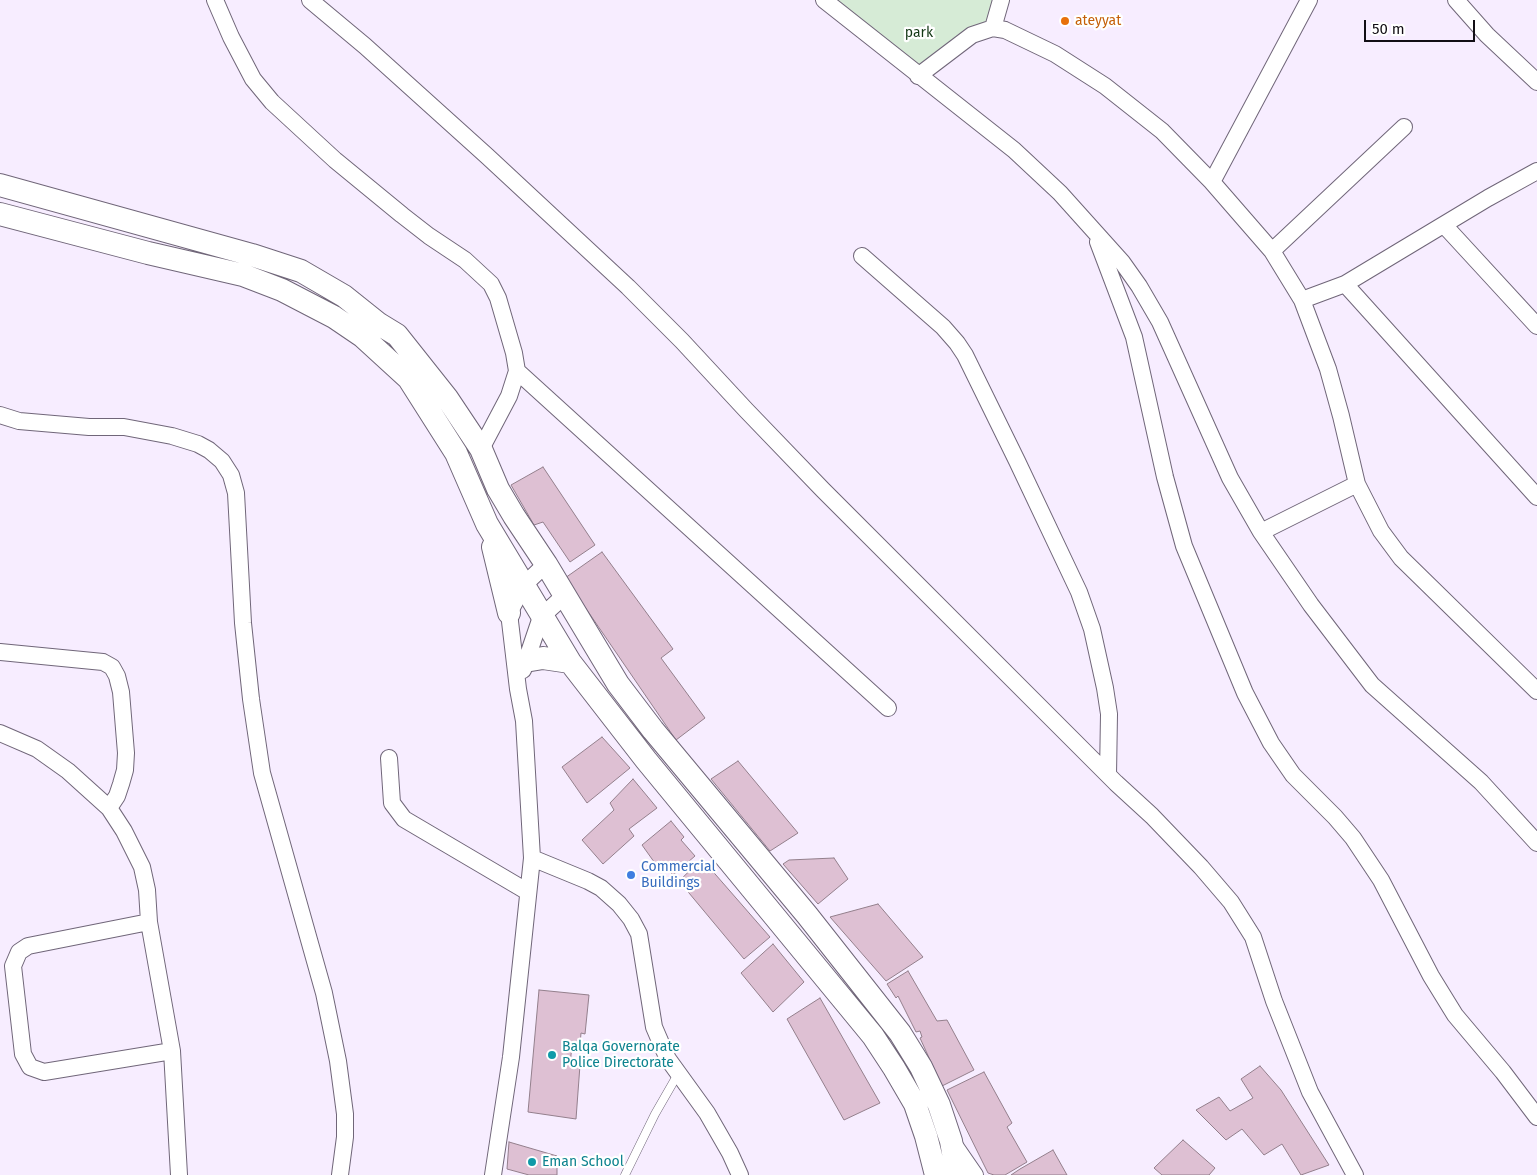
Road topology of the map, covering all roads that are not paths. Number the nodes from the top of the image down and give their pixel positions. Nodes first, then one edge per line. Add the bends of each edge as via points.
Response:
1 (215, 0) edge
2 (310, 0) edge
3 (824, 0) edge
4 (1001, 0) edge
5 (1309, 0) edge
6 (1456, 0) edge
7 (993, 28) junction
8 (918, 76) junction
9 (1537, 82) edge
10 (1404, 127) dead end
11 (1537, 171) edge
12 (1212, 182) junction
13 (0, 185) edge
14 (0, 214) edge
15 (1444, 225) junction
16 (1095, 233) junction
17 (1272, 251) junction
18 (252, 255) junction
19 (862, 256) dead end
20 (243, 275) junction
21 (1345, 284) junction
22 (1302, 300) junction
23 (1537, 326) edge
24 (516, 371) junction
25 (0, 415) edge
26 (481, 449) junction
27 (1357, 484) junction
28 (1537, 497) edge
29 (487, 524) junction
30 (1261, 532) junction
31 (546, 564) junction
32 (524, 585) junction
33 (564, 596) junction
34 (509, 613) junction
35 (541, 617) junction
36 (0, 652) edge
37 (525, 661) junction
38 (570, 662) junction
39 (518, 690) junction
40 (1537, 691) edge
41 (888, 708) dead end
42 (0, 733) edge
43 (389, 758) dead end
44 (1108, 775) junction
45 (109, 808) junction
46 (1537, 843) edge
47 (532, 858) junction
48 (528, 892) junction
49 (149, 922) junction
50 (172, 1051) junction
51 (678, 1074) junction
52 (1537, 1117) edge
53 (951, 1141) junction
54 (175, 1173) edge
55 (340, 1175) edge
56 (492, 1175) edge
57 (624, 1175) edge
58 (740, 1175) edge
59 (936, 1175) edge
60 (957, 1175) edge
61 (975, 1175) edge
62 (1355, 1175) edge

1 - 24 street via 253,79 272,102 334,160 429,236 465,260 491,284 514,353
2 - 44 street via 494,162 628,287 823,490
3 - 8 street
4 - 7 street
5 - 12 street
6 - 9 street via 1487,35
7 - 8 street via 972,35
7 - 12 street via 1005,30 1055,54 1105,86 1162,131
8 - 16 street via 1014,150 1060,193
10 - 17 street
11 - 15 street
12 - 17 street
13 - 18 main road
14 - 20 main road
15 - 21 street
15 - 23 street
16 - 30 street via 1122,262 1160,322 1230,478
16 - 52 street via 1134,337 1184,546 1245,693 1293,775 1335,817 1381,880 1430,976 1455,1015
17 - 22 street
18 - 20 main road
18 - 26 main road via 301,271 344,296 397,335 448,398
19 - 44 street via 957,343 1017,461 1079,592 1092,629 1109,714
20 - 29 main road via 282,290 334,317 362,336 409,379 456,453
21 - 22 street
21 - 28 street
22 - 27 street via 1328,369
24 - 26 street via 508,396
24 - 41 street
25 - 55 street via 19,421 151,430 209,450 231,475 236,493 243,623 260,766 324,993 338,1061 345,1114
26 - 31 main road via 498,489
27 - 30 street
27 - 40 street via 1381,531 1402,558
29 - 32 main road
29 - 34 main road
30 - 46 street via 1372,685 1481,782
31 - 32 street
31 - 33 main road
32 - 34 street
32 - 35 main road
33 - 35 street
33 - 53 main road via 618,684 653,730 807,915 900,1034 921,1067
34 - 39 street
35 - 37 street
35 - 38 main road
36 - 45 street via 103,662 112,667 121,692 126,753 121,784
37 - 38 main road via 543,658
37 - 39 street
38 - 59 main road via 872,1036 915,1104
39 - 47 street via 524,721
42 - 45 street via 37,749 68,771
43 - 48 street via 392,803 404,819
44 - 62 street via 1201,867 1231,902 1253,937 1274,1002 1310,1092
45 - 49 street via 142,867
47 - 48 street
47 - 51 street via 601,888 632,919 639,934 654,1027
48 - 56 street via 511,1057
49 - 50 street
49 - 50 street via 28,946 18,952 13,966 23,1054 30,1067 44,1072
50 - 54 street
51 - 57 lane
51 - 58 street via 707,1113
53 - 60 main road
53 - 61 street

